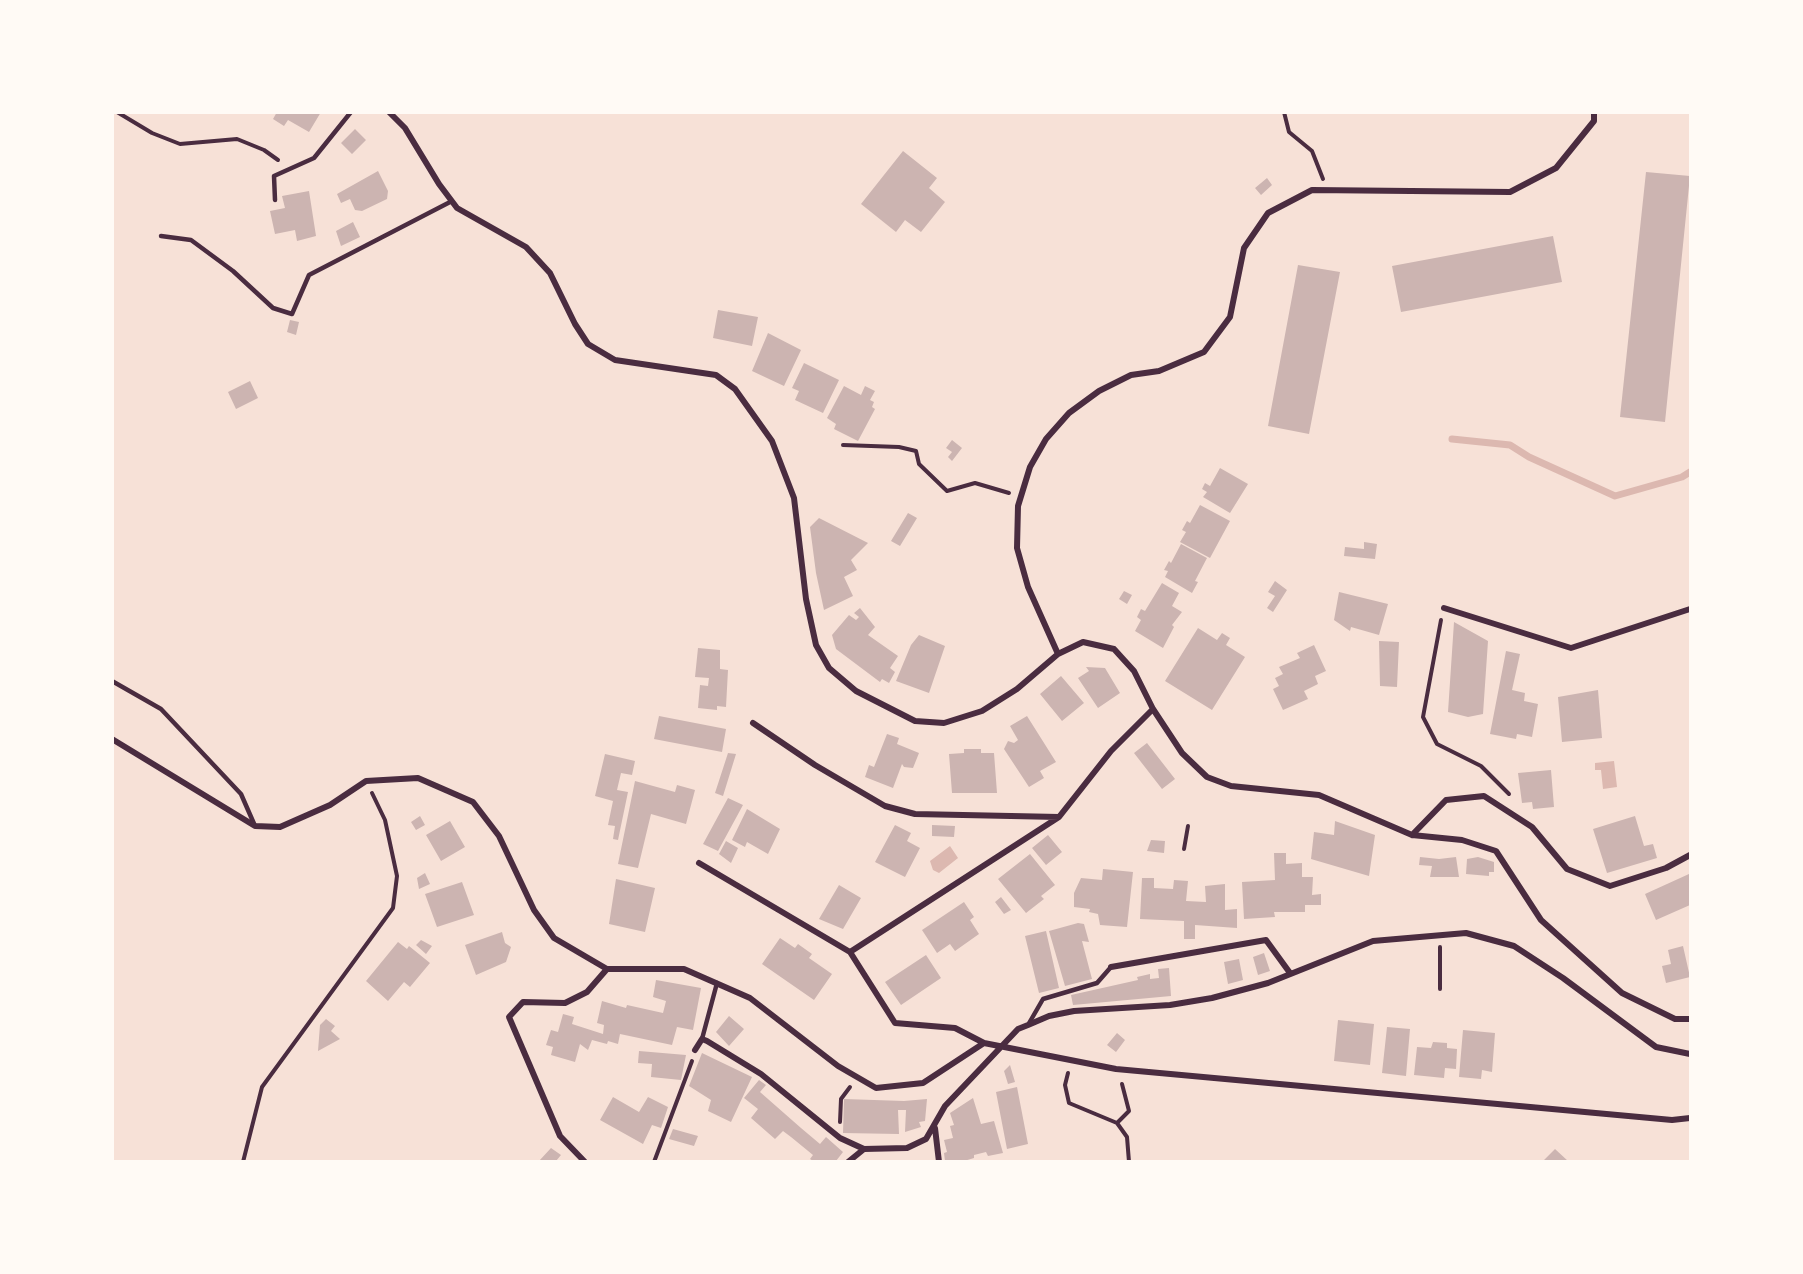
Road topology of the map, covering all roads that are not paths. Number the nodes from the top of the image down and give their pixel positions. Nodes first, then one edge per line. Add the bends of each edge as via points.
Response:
1 (351, 112) edge
2 (389, 112) edge
3 (1594, 112) edge
4 (275, 200) dead end
5 (452, 201) junction
6 (160, 236) dead end
7 (1444, 608) road end
8 (1690, 609) edge
9 (1058, 654) junction
10 (112, 681) edge
11 (1153, 709) junction
12 (753, 723) dead end
13 (112, 739) edge
14 (1059, 817) junction
15 (255, 826) junction
16 (1412, 835) junction
17 (1690, 855) edge
18 (699, 863) dead end
19 (850, 952) junction
20 (1111, 967) joint
21 (607, 969) junction
22 (1290, 973) junction
23 (717, 983) junction
24 (1690, 1019) edge
25 (1028, 1025) junction
26 (702, 1039) junction
27 (984, 1043) junction
28 (1001, 1049) junction
29 (695, 1050) road end
30 (1690, 1054) edge
31 (1690, 1118) edge
32 (934, 1127) junction
33 (864, 1149) junction
34 (585, 1161) edge
35 (848, 1161) edge
36 (939, 1161) edge

1 - 4 lane via 314,158 274,176
2 - 5 street via 405,128
3 - 9 street via 1594,121 1556,168 1510,192 1312,190 1268,213 1244,248 1230,317 1204,352 1159,371 1131,375 1069,412 1046,439 1030,467 1018,506 1017,548 1028,587
5 - 6 lane via 309,275 292,314 273,308 191,240
5 - 9 street via 457,208 526,247 550,273 588,344 615,360 716,375 735,389 772,441 794,498 806,599 816,645 830,668 856,691 915,721 944,723 982,711 1017,689
7 - 8 street via 1571,648
9 - 11 street via 1083,642 1114,649 1134,671
10 - 15 lane via 160,709 241,794
11 - 14 street via 1111,751
11 - 16 street via 1182,753 1207,777 1231,786 1319,795
12 - 14 street via 885,806 915,814
13 - 15 street
14 - 19 street
15 - 21 street via 280,827 330,805 366,781 418,778 473,802 499,836 534,910 554,938
16 - 17 street via 1446,800 1484,796 1532,827 1567,869 1610,886 1666,868
16 - 24 street via 1462,840 1496,851 1541,920 1622,993 1675,1019
18 - 19 street
19 - 27 street via 895,1023 955,1028
20 - 22 street via 1266,940
20 - 25 lane via 1097,983 1043,999
21 - 23 street via 684,969
21 - 34 street via 587,992 565,1003 523,1002 509,1017 560,1136
22 - 25 street via 1212,998 1170,1005 1074,1011
22 - 30 street via 1373,941 1466,933 1514,946 1656,1047
23 - 26 lane
23 - 27 street via 750,998 838,1066 876,1088 923,1083
25 - 28 street via 1018,1029
26 - 29 street
26 - 33 street via 761,1074 840,1138
27 - 28 street
28 - 31 street via 1116,1069 1672,1120
28 - 32 street via 945,1106
32 - 33 street via 926,1139 907,1148
32 - 36 street
33 - 35 street

